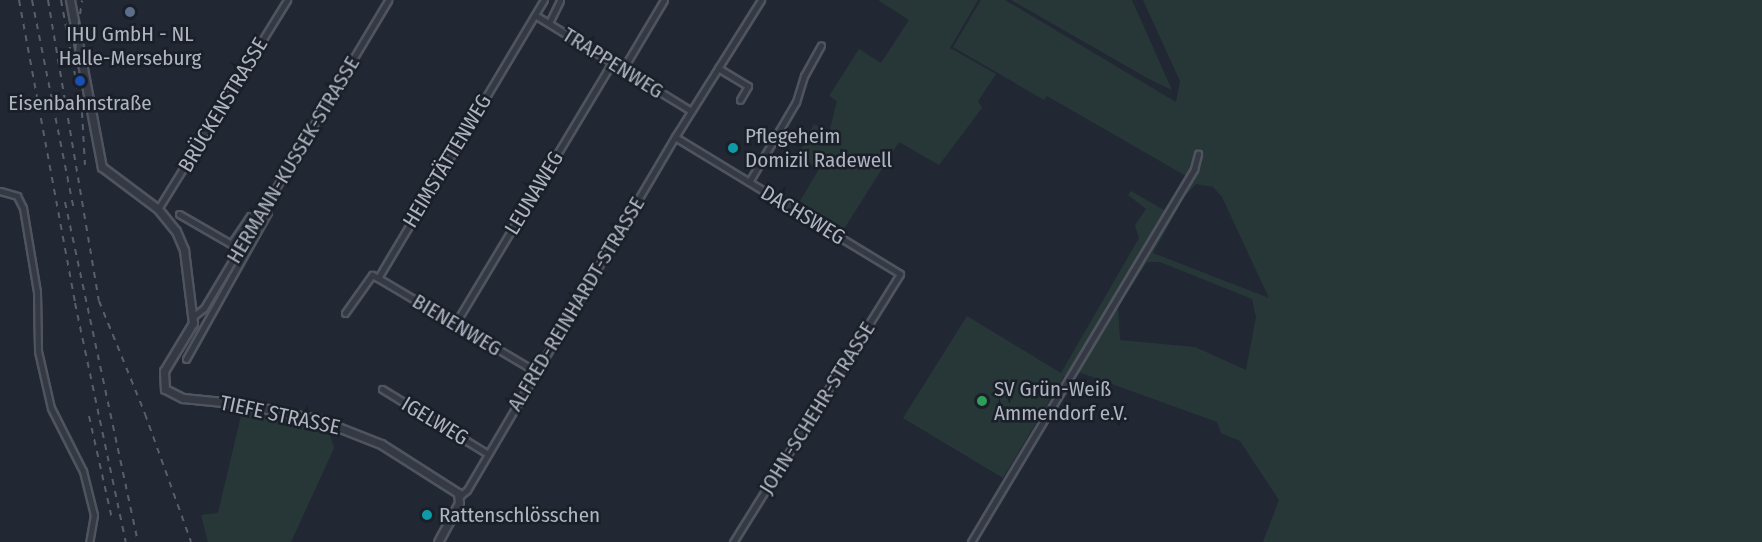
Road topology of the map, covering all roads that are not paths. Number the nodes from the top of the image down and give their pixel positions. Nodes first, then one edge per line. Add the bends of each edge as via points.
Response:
1 (70, 0) edge
2 (287, 0) edge
3 (388, 0) edge
4 (544, 0) edge
5 (560, 0) edge
6 (664, 0) edge
7 (761, 0) edge
8 (535, 15) junction
9 (549, 23) junction
10 (821, 45) dead end
11 (612, 63) junction
12 (718, 68) junction
13 (623, 69) junction
14 (740, 100) dead end
15 (691, 111) junction
16 (675, 137) junction
17 (1198, 154) dead end
18 (749, 182) junction
19 (0, 191) edge
20 (158, 208) junction
21 (264, 209) junction
22 (179, 214) dead end
23 (258, 218) junction
24 (900, 274) joint
25 (378, 278) junction
26 (345, 313) dead end
27 (194, 316) junction
28 (455, 324) junction
29 (186, 359) dead end
30 (536, 372) junction
31 (381, 389) dead end
32 (488, 453) junction
33 (460, 496) junction
34 (972, 540) edge
35 (89, 542) edge
36 (438, 542) edge
37 (733, 542) edge

1 - 20 street via 102,167
2 - 20 street, BRÜCKENSTRASSE
3 - 21 street, HERMANN-KUSSEK-STRASSE
4 - 8 street, HEIMSTÄTTENWEG
5 - 9 street
6 - 13 street
7 - 12 street, ALFRED-REINHARDT-STRASSE
8 - 9 street, TRAPPENWEG
8 - 25 street, HEIMSTÄTTENWEG
9 - 11 street, TRAPPENWEG
10 - 18 street via 804,76 796,102
11 - 13 street, TRAPPENWEG
11 - 28 street, LEUNAWEG
12 - 14 street via 748,87
12 - 15 street, ALFRED-REINHARDT-STRASSE
13 - 15 street, TRAPPENWEG
15 - 16 street, ALFRED-REINHARDT-STRASSE
16 - 18 street, DACHSWEG
16 - 30 street, ALFRED-REINHARDT-STRASSE
17 - 34 street via 1194,169
18 - 24 street, DACHSWEG
19 - 35 street via 17,196 23,208 37,292 37,341 48,398 78,460 94,515
20 - 27 street via 181,240
21 - 23 street, HERMANN-KUSSEK-STRASSE
21 - 29 street via 268,212
22 - 23 street via 231,244 250,216
23 - 27 street, HERMANN-KUSSEK-STRASSE via 204,308
24 - 37 street, JOHN-SCHEHR-STRASSE
25 - 26 street, HEIMSTÄTTENWEG via 372,275
25 - 28 street, BIENENWEG
27 - 33 street, TIEFE STRASSE via 191,329 164,371 164,385 169,393 337,424 381,444 449,484
28 - 30 street, BIENENWEG
30 - 32 street, ALFRED-REINHARDT-STRASSE
31 - 32 street, IGELWEG
32 - 33 street, ALFRED-REINHARDT-STRASSE
33 - 36 street, ALFRED-REINHARDT-STRASSE

